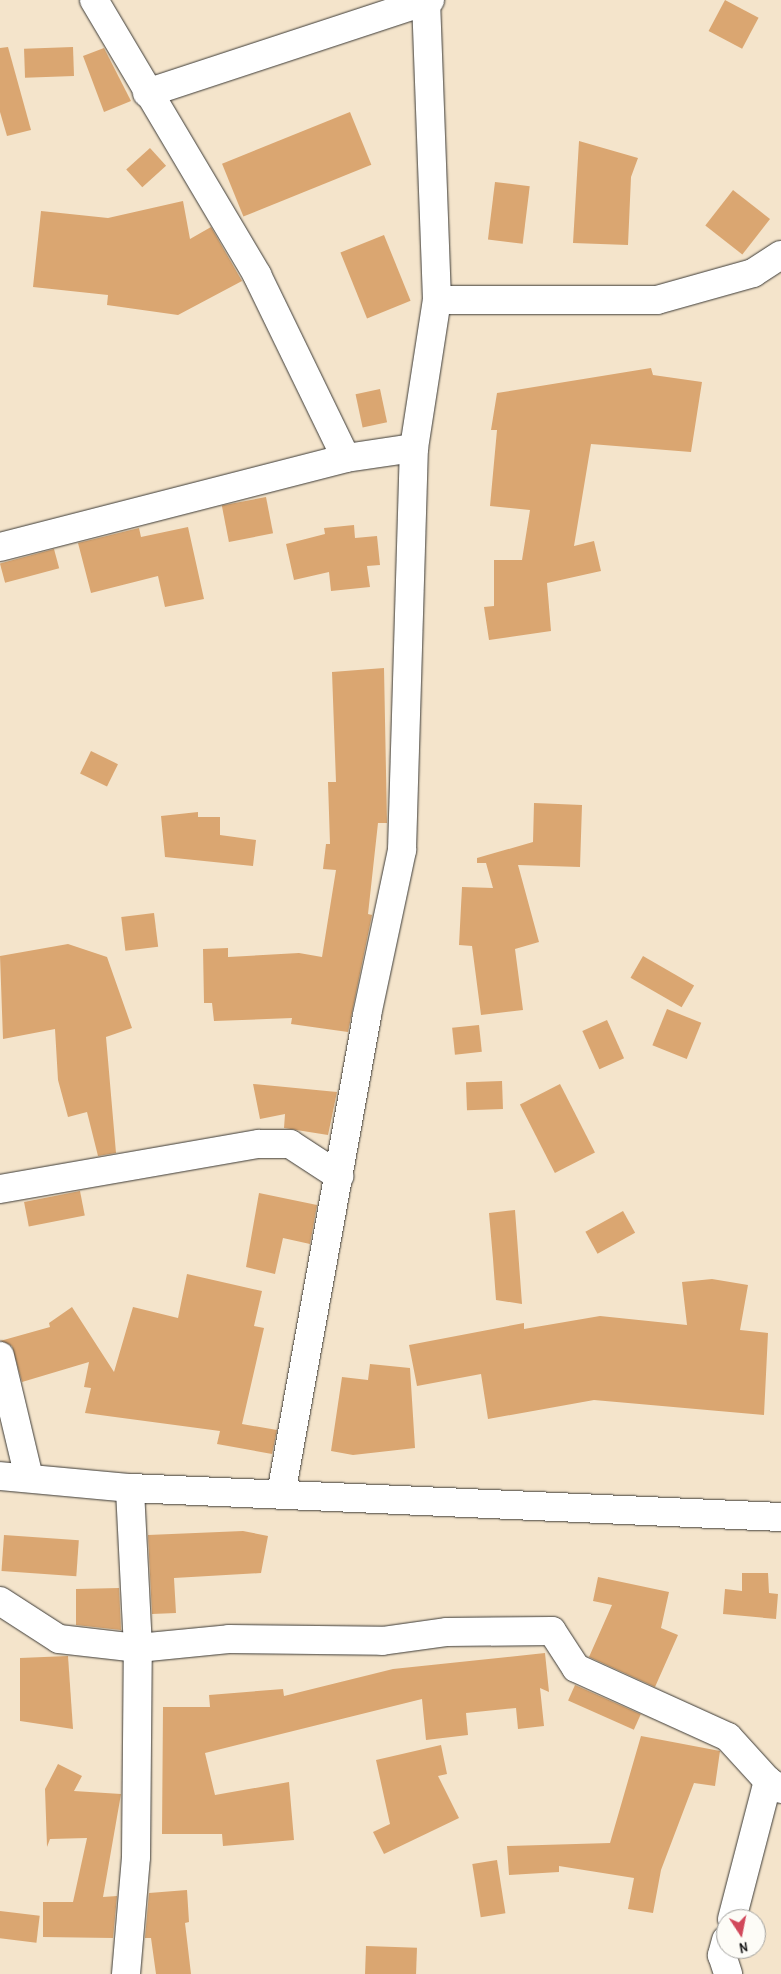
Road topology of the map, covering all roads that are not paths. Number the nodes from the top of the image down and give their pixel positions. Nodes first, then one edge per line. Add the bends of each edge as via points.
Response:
1 (94, 0) edge
2 (427, 1) edge
3 (147, 93) junction
4 (781, 256) edge
5 (437, 300) junction
6 (414, 448) junction
7 (346, 458) junction
8 (0, 547) edge
9 (339, 1176) junction
10 (0, 1189) edge
11 (0, 1356) edge
12 (0, 1476) edge
13 (29, 1478) junction
14 (130, 1488) junction
15 (281, 1494) junction
16 (781, 1518) edge
17 (0, 1601) edge
18 (138, 1648) junction
19 (774, 1785) edge
20 (735, 1909) edge
21 (723, 1959) edge
22 (126, 1974) edge
23 (728, 1974) edge

1 - 3 main road
2 - 3 main road
2 - 5 main road
3 - 7 main road via 257,275
4 - 5 main road via 753,273 657,300
5 - 6 main road
6 - 7 main road
6 - 9 main road via 402,850 367,1014
7 - 8 main road
9 - 10 main road via 290,1144 259,1144
9 - 15 main road
11 - 13 main road
12 - 13 main road
13 - 14 main road
14 - 15 main road
14 - 18 main road
15 - 16 main road
17 - 18 main road via 59,1639
18 - 19 main road via 229,1639 382,1641 447,1632 552,1631 576,1668 728,1736
18 - 22 main road via 136,1858
19 - 20 main road
21 - 23 main road

